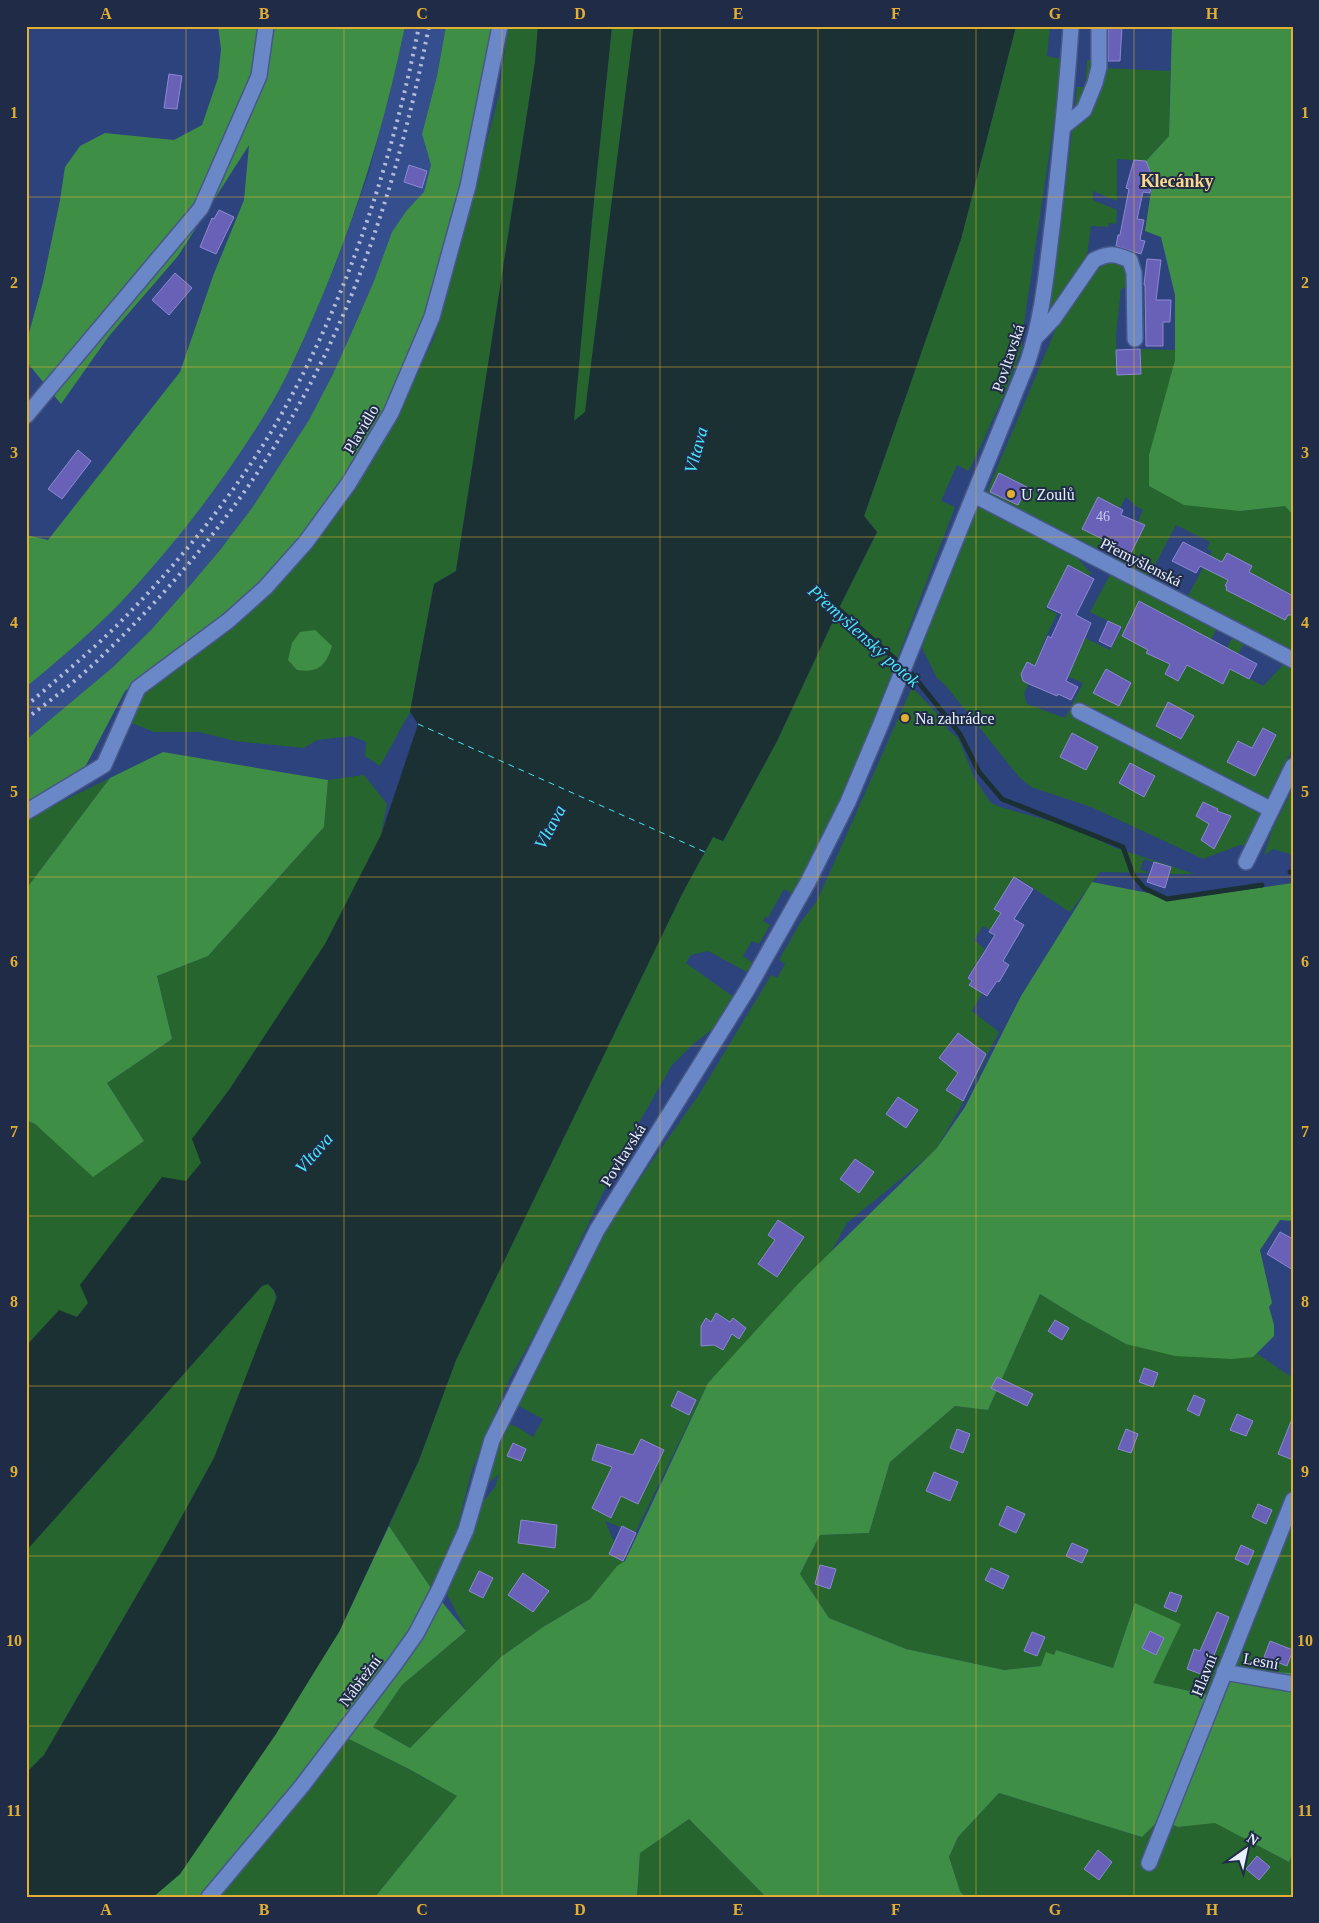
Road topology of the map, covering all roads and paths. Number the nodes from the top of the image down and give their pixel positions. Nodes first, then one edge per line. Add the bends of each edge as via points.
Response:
1 (266, 26) edge
2 (500, 26) edge
3 (1071, 26) edge
4 (1099, 26) edge
5 (1063, 127) junction
6 (1037, 336) junction
7 (1135, 339) dead end
8 (26, 416) edge
9 (974, 495) junction
10 (1293, 660) edge
11 (1079, 711) dead end
12 (1293, 766) edge
13 (1270, 809) junction
14 (26, 812) edge
15 (1246, 862) dead end
16 (486, 1455) joint
17 (1293, 1500) edge
18 (1286, 1536) edge
19 (1224, 1672) junction
20 (1293, 1684) edge
21 (1149, 1863) dead end
22 (209, 1897) edge

1 - 8 street via 259,76 201,208
2 - 14 street, Plavidlo via 468,186 434,307 392,413 349,483 306,542 265,588 228,621 138,688 104,766
3 - 5 street, Povltavská
4 - 5 street via 1099,67 1095,83 1084,110
5 - 6 street, Povltavská
6 - 7 street via 1054,318 1094,260 1115,254 1130,260 1134,273
6 - 9 street, Povltavská
9 - 10 street, Přemyšlenská
9 - 16 street, Povltavská via 848,802 808,882 747,990 597,1230
11 - 13 street
12 - 13 street
13 - 15 street
16 - 22 street, Nábřežní via 466,1530 416,1634 302,1786
17 - 18 street, Hlavní
18 - 19 street, Hlavní
19 - 20 street, Lesní
19 - 21 street, Hlavní

